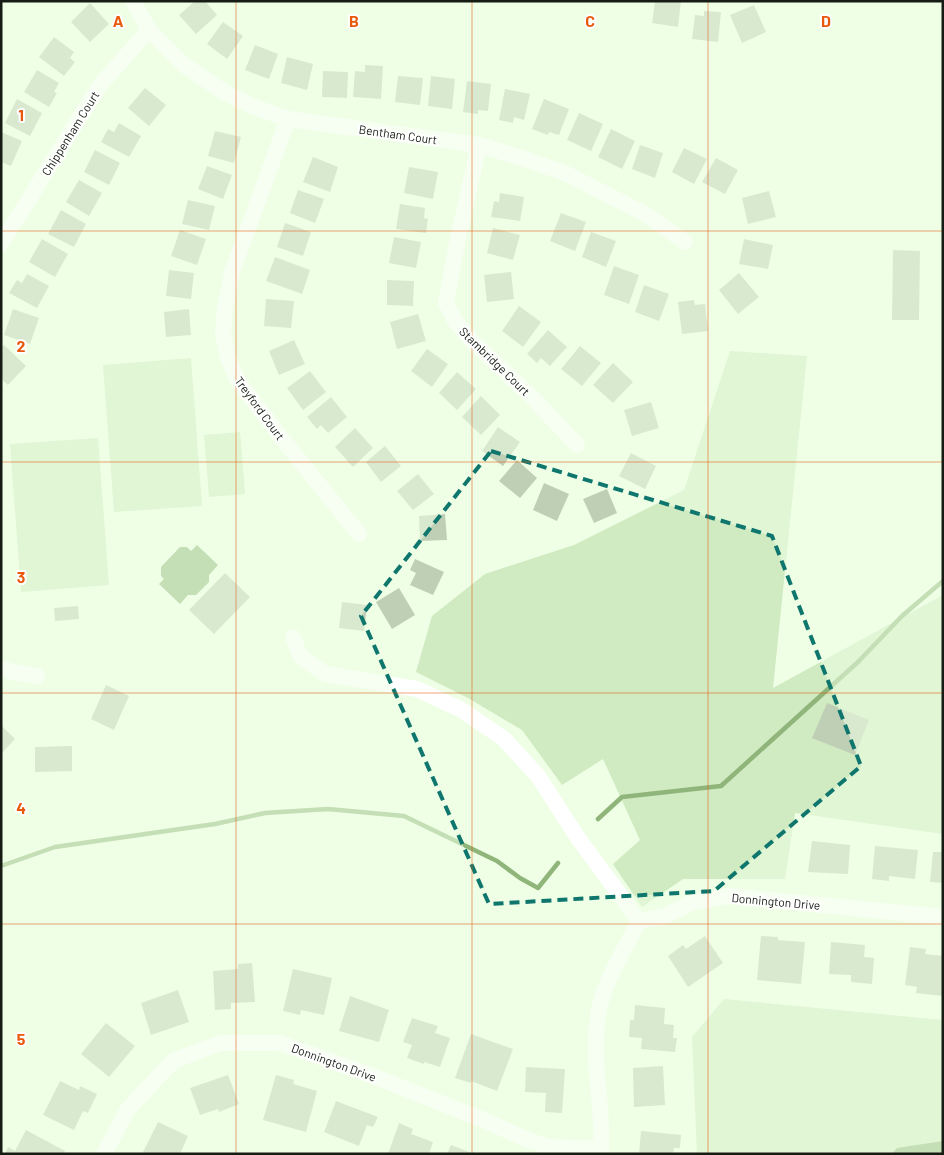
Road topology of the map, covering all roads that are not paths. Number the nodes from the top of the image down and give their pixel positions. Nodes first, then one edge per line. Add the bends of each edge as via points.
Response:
1 (133, 1) edge
2 (149, 30) junction
3 (288, 119) junction
4 (479, 145) junction
5 (685, 242) dead end
6 (1, 244) edge
7 (577, 445) dead end
8 (359, 534) dead end
9 (294, 638) dead end
10 (1, 668) edge
11 (37, 676) dead end
12 (943, 917) edge
13 (639, 921) junction
14 (601, 1151) edge
15 (104, 1154) edge

1 - 2 street, Bentham Court
2 - 3 street, Bentham Court via 184,65 224,92
2 - 6 street, Chippenham Court via 100,85
3 - 4 street, Bentham Court
3 - 8 street, Treyford Court via 232,272 223,333 228,358 238,381
4 - 5 street, Bentham Court via 567,174 645,214
4 - 7 street, Stambridge Court via 446,303 455,321 472,341
9 - 13 street via 300,656 325,674 417,689 462,710 504,739 538,776 578,838
10 - 11 street
12 - 13 street, Donnington Drive via 728,896 691,903 666,916
13 - 14 street, Donnington Drive via 604,992 598,1015 596,1055
14 - 15 street, Donnington Drive via 550,1147 528,1140 408,1090 279,1042 220,1043 173,1061 128,1109

